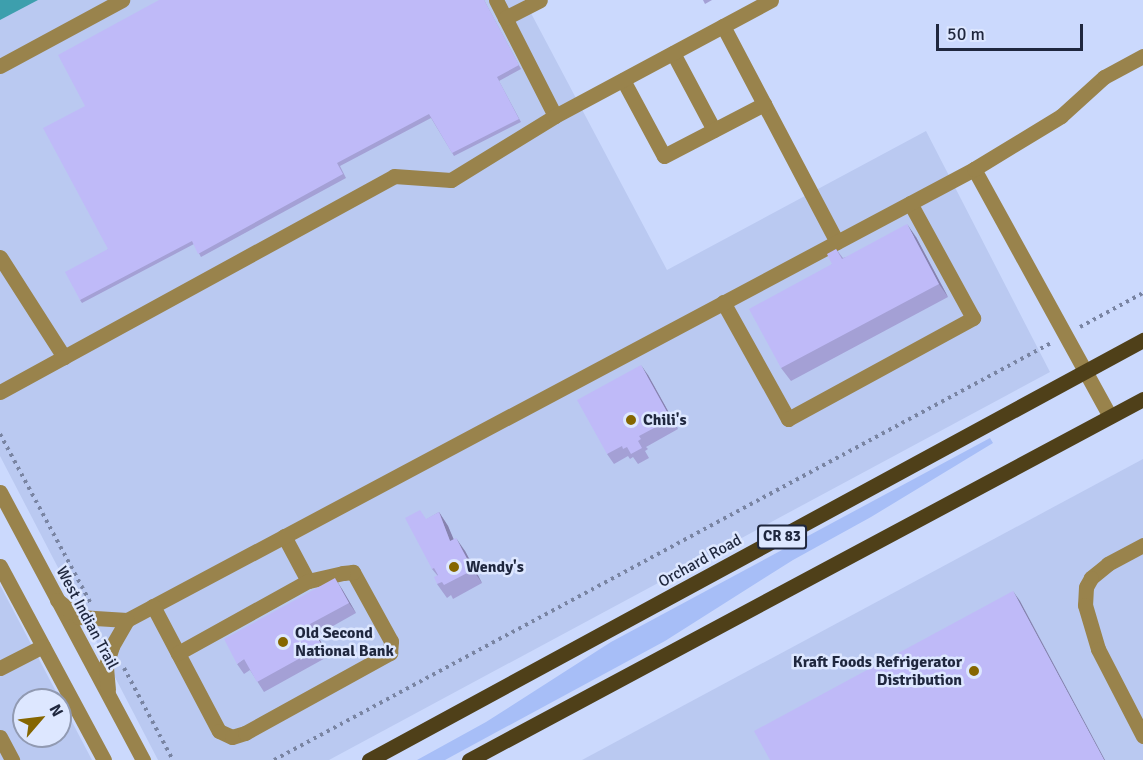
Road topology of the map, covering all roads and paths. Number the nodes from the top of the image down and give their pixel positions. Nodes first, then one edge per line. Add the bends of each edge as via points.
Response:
1 (122, 0) edge
2 (496, 0) edge
3 (540, 0) edge
4 (771, 0) edge
5 (505, 18) junction
6 (723, 26) junction
7 (673, 53) junction
8 (1143, 56) edge
9 (0, 66) edge
10 (623, 80) junction
11 (765, 104) junction
12 (555, 116) junction
13 (714, 130) junction
14 (974, 169) junction
15 (910, 203) junction
16 (837, 242) junction
17 (0, 257) edge
18 (1143, 293) edge
19 (723, 302) junction
20 (1092, 321) dead end
21 (1143, 340) edge
22 (1036, 351) dead end
23 (64, 357) junction
24 (1086, 370) junction
25 (0, 392) edge
26 (1143, 399) edge
27 (1110, 416) junction
28 (0, 434) edge
29 (0, 492) edge
30 (284, 536) junction
31 (1143, 545) edge
32 (0, 566) edge
33 (308, 581) junction
34 (57, 600) junction
35 (153, 606) junction
36 (99, 619) junction
37 (127, 620) junction
38 (43, 646) junction
39 (112, 646) junction
40 (178, 653) junction
41 (0, 668) edge
42 (108, 695) junction
43 (1143, 736) edge
44 (0, 737) edge
45 (12, 760) edge
46 (104, 760) edge
47 (142, 760) edge
48 (173, 760) edge
49 (274, 760) edge
50 (369, 760) edge
51 (469, 760) edge

1 - 9 street
2 - 5 street
3 - 5 street
4 - 6 street
5 - 12 street
6 - 7 street
6 - 11 street
7 - 10 street
7 - 13 street
8 - 14 street via 1104,77 1061,116
10 - 12 street
10 - 13 street via 664,156
11 - 13 street
11 - 16 street
12 - 23 street via 452,180 394,176
14 - 15 street
14 - 24 street
15 - 16 street
15 - 19 street via 974,318 788,419
16 - 19 street
17 - 23 street
18 - 20 path
19 - 30 street
21 - 24 main road, Orchard Road / CR 83
22 - 49 path
23 - 25 street
24 - 27 street
24 - 50 main road, Orchard Road / CR 83
26 - 27 main road
27 - 51 main road
28 - 36 path
29 - 34 street, West Indian Trail
30 - 33 street
30 - 35 street
31 - 43 street via 1091,578 1085,604 1098,649
32 - 38 street
33 - 40 street
33 - 40 street via 352,572 391,640 390,653 232,737 219,731
34 - 36 street via 79,617
34 - 42 street, West Indian Trail
35 - 37 street
35 - 40 street
36 - 37 street
37 - 39 street
38 - 41 street
38 - 46 street
39 - 42 street via 106,664
39 - 48 path
42 - 47 street, West Indian Trail
44 - 45 street

